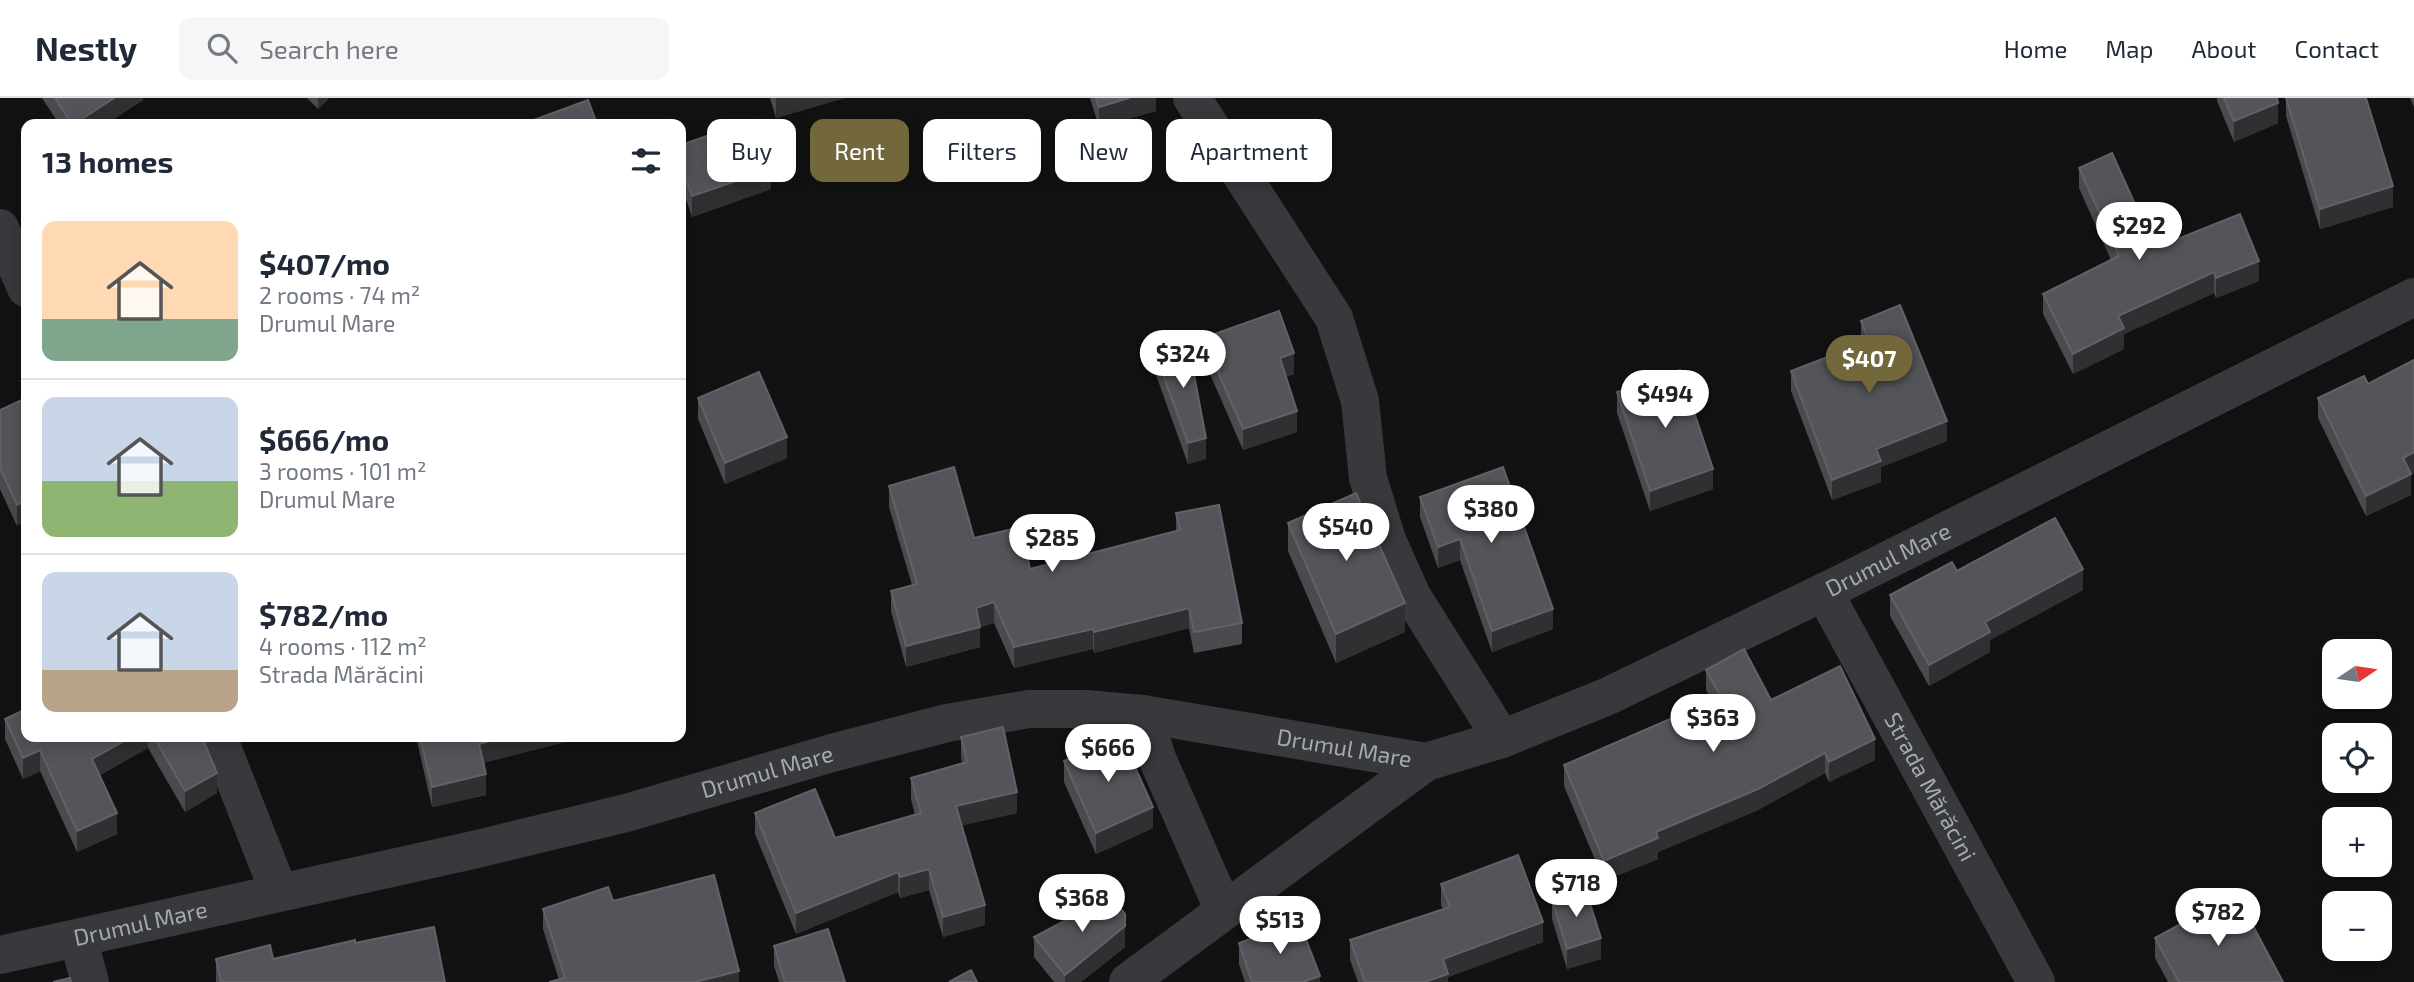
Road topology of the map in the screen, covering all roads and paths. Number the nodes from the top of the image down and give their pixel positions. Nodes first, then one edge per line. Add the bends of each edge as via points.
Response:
1 (1192, 98) edge
2 (0, 228) edge
3 (21, 276) edge
4 (2414, 297) edge
5 (1824, 592) junction
6 (1143, 714) junction
7 (1502, 739) junction
8 (220, 742) edge
9 (1426, 762) junction
10 (279, 892) junction
11 (1224, 911) junction
12 (78, 938) junction
13 (0, 955) edge
14 (90, 982) edge
15 (1128, 982) edge
16 (2036, 982) edge

1 - 7 street via 1334,318 1360,401 1368,478 1387,540 1412,596
2 - 3 street
4 - 5 street, Drumul Mare
5 - 7 street, Drumul Mare via 1606,697
5 - 16 street, Strada Mărăcini
6 - 9 street, Drumul Mare
6 - 10 street, Drumul Mare via 1029,709 947,723 626,813
6 - 11 street
7 - 9 street, Drumul Mare
8 - 10 street
9 - 11 street
10 - 12 street, Drumul Mare
11 - 15 street
12 - 13 street, Drumul Mare
12 - 14 street

